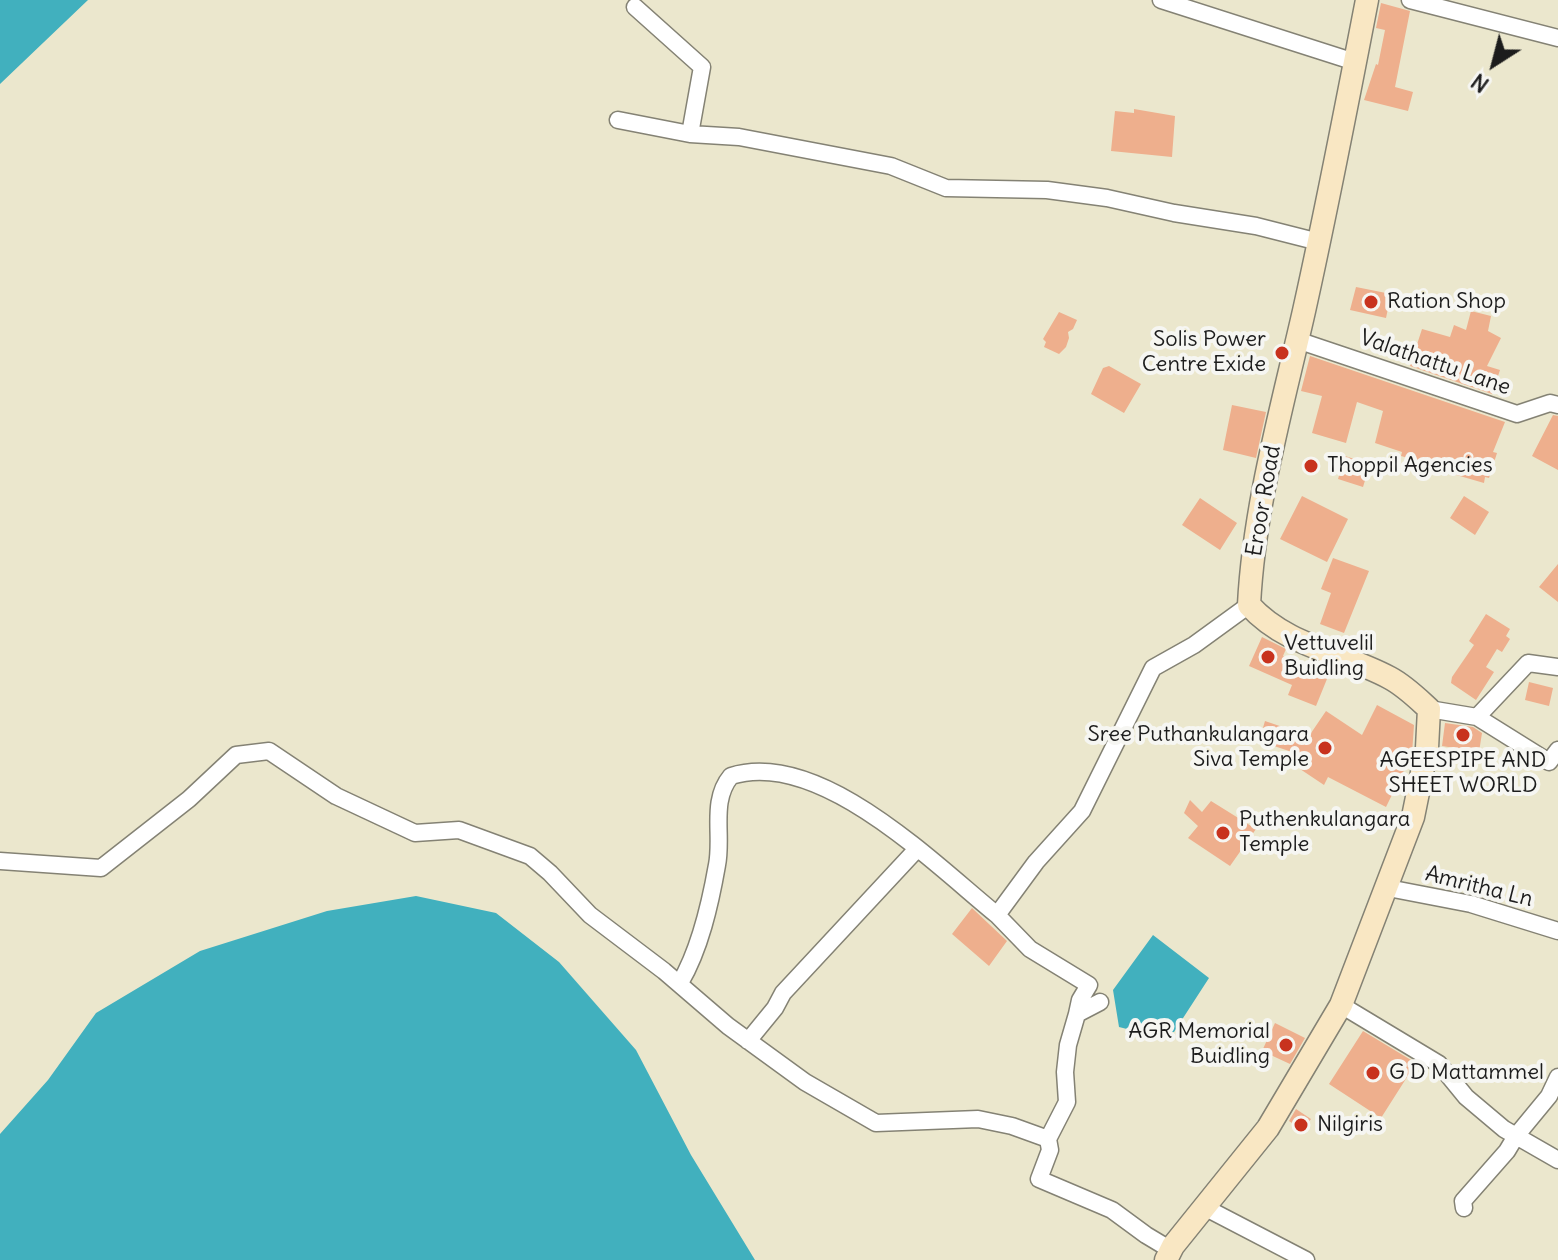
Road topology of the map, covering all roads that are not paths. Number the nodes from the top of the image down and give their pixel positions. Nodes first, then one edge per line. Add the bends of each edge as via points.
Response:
1 (1161, 0) edge
2 (1367, 0) edge
3 (1410, 0) edge
4 (635, 7) dead end
5 (1558, 38) edge
6 (1355, 62) junction
7 (618, 120) dead end
8 (690, 134) junction
9 (1319, 242) junction
10 (1297, 340) junction
11 (1558, 405) edge
12 (1249, 605) junction
13 (1558, 667) edge
14 (1429, 709) junction
15 (1477, 717) junction
16 (1558, 750) edge
17 (917, 849) junction
18 (0, 861) edge
19 (1386, 893) junction
20 (997, 915) junction
21 (1558, 931) edge
22 (680, 983) junction
23 (1100, 1002) dead end
24 (1341, 1005) junction
25 (1077, 1014) junction
26 (748, 1041) junction
27 (1558, 1077) edge
28 (1516, 1136) junction
29 (1048, 1139) junction
30 (1558, 1160) edge
31 (1204, 1207) junction
32 (1464, 1208) dead end
33 (1169, 1255) edge
34 (1306, 1260) edge

1 - 6 street
2 - 6 main road, Eroor Road
3 - 5 street
4 - 8 street via 702,67
6 - 9 main road, Eroor Road
7 - 8 street
8 - 9 street via 739,137 891,166 946,188 1092,196
9 - 10 main road, Eroor Road
10 - 11 street, Valathattu Lane via 1517,414
10 - 12 main road, Eroor Road via 1253,553
12 - 14 main road via 1286,636 1390,678
12 - 20 street via 1153,668 1082,811
13 - 15 street via 1528,663
14 - 15 street
14 - 19 main road via 1413,817
15 - 16 street via 1549,762
17 - 20 street
17 - 22 street via 834,792 788,774 744,771 731,776 720,796 718,862 709,900 691,964
17 - 26 street via 783,993
18 - 22 street via 101,868 236,755 269,751 336,796 415,833 459,830 530,856 590,915
19 - 21 street, Amritha Ln via 1471,904
19 - 24 main road
20 - 25 street via 1030,949 1089,985
22 - 26 street
23 - 25 street
24 - 28 street via 1439,1064 1466,1097
24 - 31 main road via 1268,1128
25 - 29 street via 1068,1045 1067,1102
26 - 29 street via 876,1123 978,1119
27 - 28 street
28 - 30 street
28 - 32 street via 1463,1201
29 - 33 street via 1050,1150 1039,1179 1112,1210
31 - 33 main road
31 - 34 street

